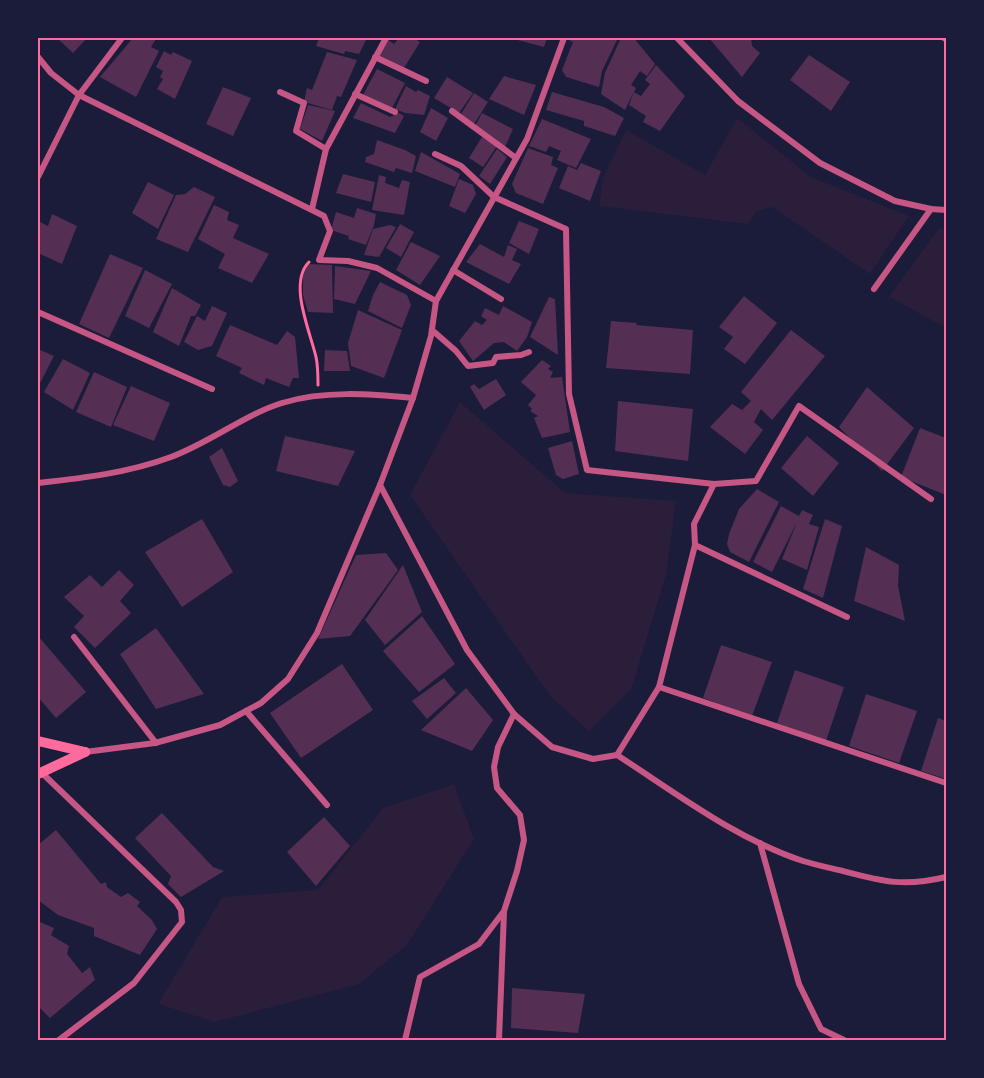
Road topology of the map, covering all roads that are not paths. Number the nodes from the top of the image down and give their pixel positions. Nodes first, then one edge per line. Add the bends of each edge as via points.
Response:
1 (122, 38) edge
2 (386, 38) edge
3 (564, 38) edge
4 (676, 38) edge
5 (38, 57) edge
6 (375, 57) junction
7 (426, 81) dead end
8 (280, 92) dead end
9 (355, 94) junction
10 (79, 95) junction
11 (452, 111) dead end
12 (395, 112) dead end
13 (326, 149) junction
14 (435, 154) dead end
15 (516, 158) junction
16 (38, 177) edge
17 (494, 197) junction
18 (312, 209) junction
19 (931, 209) junction
20 (946, 210) edge
21 (453, 270) junction
22 (873, 289) dead end
23 (501, 299) dead end
24 (436, 301) junction
25 (38, 312) edge
26 (432, 330) junction
27 (529, 352) dead end
28 (212, 389) dead end
29 (413, 398) junction
30 (38, 483) edge
31 (714, 484) junction
32 (380, 485) junction
33 (932, 499) dead end
34 (695, 545) junction
35 (847, 617) dead end
36 (74, 637) dead end
37 (659, 687) junction
38 (246, 711) junction
39 (514, 714) junction
40 (38, 741) edge
41 (156, 743) junction
42 (85, 752) junction
43 (616, 755) junction
44 (39, 773) edge
45 (946, 783) edge
46 (327, 805) dead end
47 (760, 843) junction
48 (946, 877) edge
49 (504, 911) junction
50 (58, 1041) edge
51 (405, 1041) edge
52 (499, 1041) edge
53 (844, 1041) edge

1 - 10 street
2 - 6 street
3 - 15 street via 527,139
4 - 19 street via 738,100 820,163 895,201
5 - 10 street
6 - 7 street
6 - 9 street
8 - 13 street via 304,103 296,131
9 - 12 street
9 - 13 street
10 - 16 street
10 - 18 street
11 - 15 street
13 - 18 street
14 - 17 street via 461,166
15 - 17 street
17 - 21 street
17 - 31 street via 566,230 569,394 587,470
18 - 24 street via 324,216 330,231 319,260 378,268
19 - 20 street
19 - 22 street
21 - 23 street
21 - 24 street
24 - 26 street
25 - 28 street
26 - 27 street via 468,366
26 - 29 street
29 - 30 street via 370,394 319,396 281,403 173,457 127,471
29 - 32 street
31 - 33 street via 756,481 799,406
31 - 34 street via 694,524
32 - 38 street via 317,633 288,678
32 - 39 street via 467,650
34 - 35 street
34 - 37 street
36 - 41 street
37 - 43 street
37 - 45 street
38 - 41 street via 220,725
38 - 46 street
39 - 43 street via 552,747 593,759
39 - 49 street via 498,747 494,767 497,788 520,815 524,840
40 - 42 main road
41 - 42 street
42 - 44 main road
43 - 47 street
44 - 50 street via 176,902 182,922 134,983
47 - 48 street via 803,861 885,882 920,883
47 - 53 street via 799,984 821,1029
49 - 51 street via 479,944 420,977
49 - 52 street

